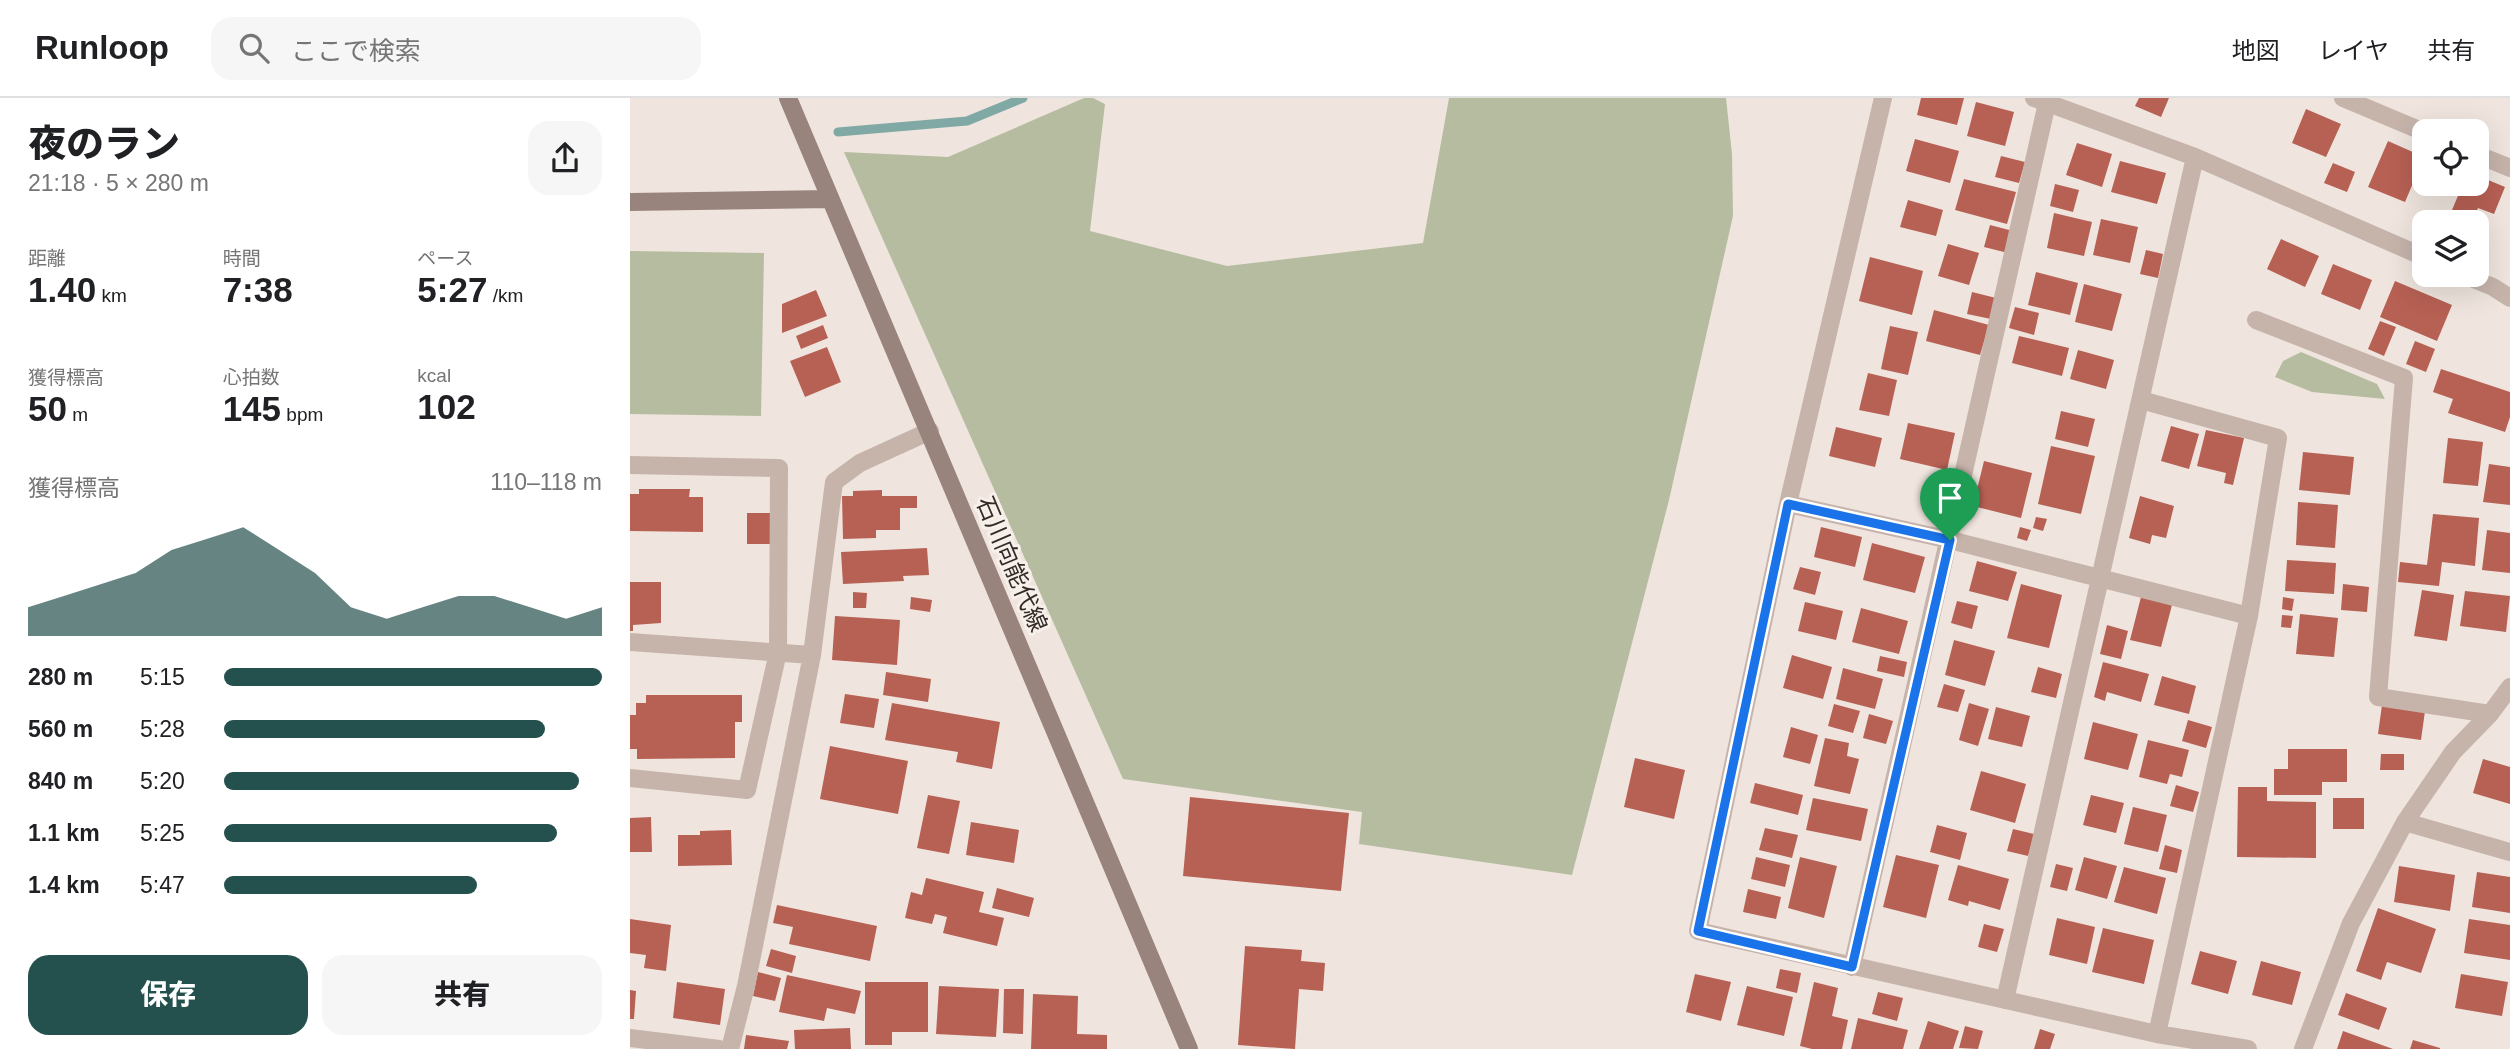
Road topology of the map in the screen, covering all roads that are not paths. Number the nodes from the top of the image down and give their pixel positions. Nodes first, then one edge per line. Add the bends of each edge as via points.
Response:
1 (788, 98) edge
2 (1883, 98) edge
3 (2343, 98) edge
4 (2041, 101) edge
5 (2363, 102) edge
6 (2412, 126) edge
7 (2195, 156) junction
8 (2489, 158) edge
9 (2509, 164) edge
10 (830, 199) junction
11 (630, 202) edge
12 (2412, 252) edge
13 (2489, 285) edge
14 (2510, 299) edge
15 (2256, 320) dead end
16 (2141, 400) junction
17 (930, 430) junction
18 (630, 465) edge
19 (1788, 504) junction
20 (1950, 540) junction
21 (2100, 579) junction
22 (2249, 616) junction
23 (630, 642) edge
24 (778, 652) junction
25 (812, 655) junction
26 (2510, 687) edge
27 (2490, 714) junction
28 (630, 778) edge
29 (2405, 822) junction
30 (2510, 852) edge
31 (1852, 967) junction
32 (2005, 1000) junction
33 (2157, 1034) junction
34 (630, 1038) edge
35 (719, 1049) edge
36 (730, 1049) edge
37 (1189, 1049) edge
38 (2248, 1049) edge
39 (2303, 1049) edge

1 - 10 main road, 石川向能代線
2 - 19 street
3 - 5 street
4 - 7 street
4 - 20 street
5 - 6 street
7 - 12 street
7 - 16 street
8 - 9 street
10 - 11 main road
10 - 17 main road, 石川向能代線
13 - 14 street
15 - 27 street via 2404,378 2378,697
16 - 21 street
16 - 22 street via 2278,438
17 - 25 street via 860,463 834,482
17 - 37 main road, 石川向能代線
18 - 24 street via 779,468
19 - 20 street
19 - 31 street via 1698,931
20 - 21 street
20 - 31 street
21 - 22 street
21 - 32 street
22 - 33 street
23 - 24 street
24 - 25 street
24 - 28 street via 747,790
25 - 36 street
26 - 27 street
27 - 29 street via 2453,752
29 - 30 street
29 - 39 street via 2351,923
31 - 32 street
32 - 33 street
33 - 38 street
34 - 35 street

